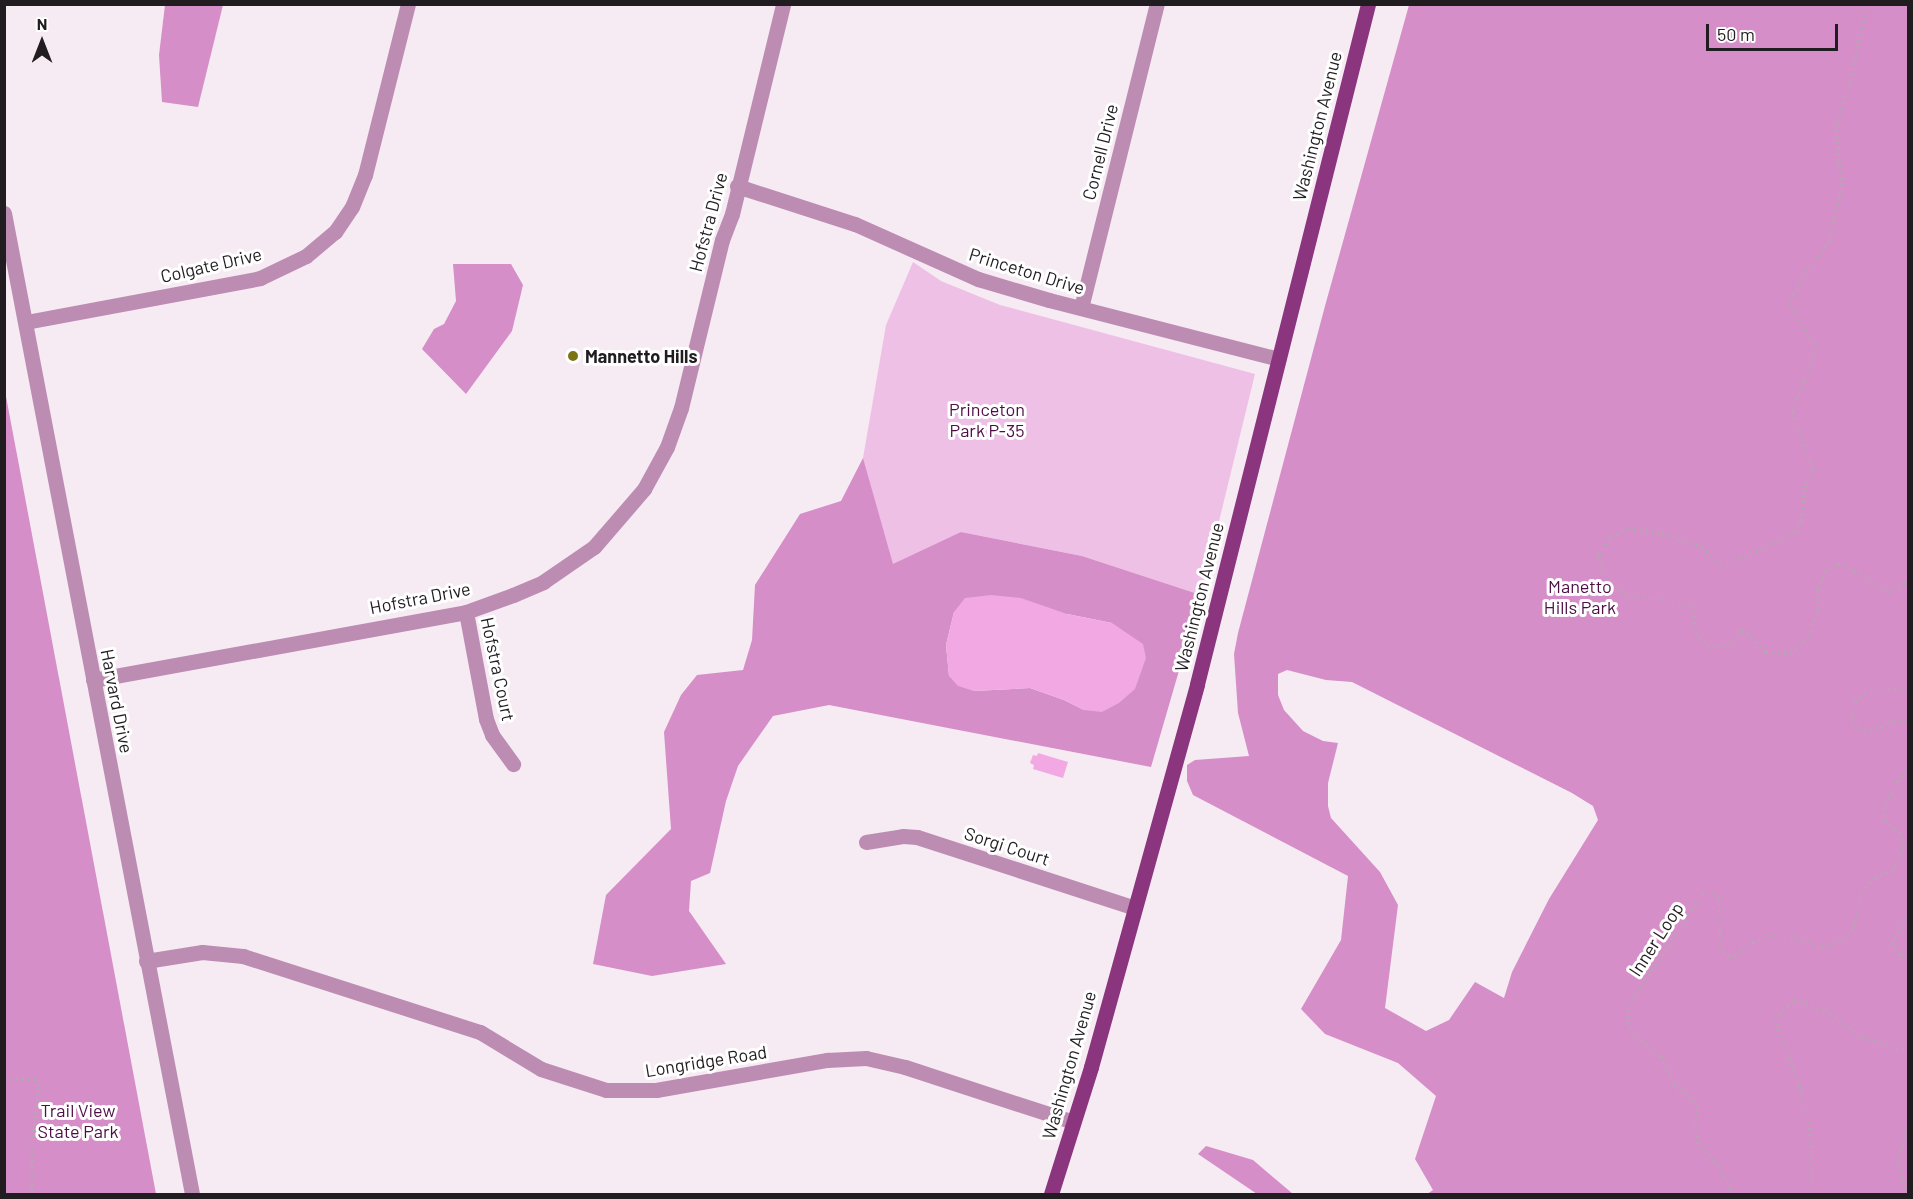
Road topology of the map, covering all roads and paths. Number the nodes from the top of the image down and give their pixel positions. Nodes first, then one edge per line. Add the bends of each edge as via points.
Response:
1 (408, 4) edge
2 (783, 4) edge
3 (1157, 4) edge
4 (1368, 4) edge
5 (1867, 4) edge
6 (737, 186) junction
7 (4, 213) edge
8 (1081, 308) junction
9 (26, 322) junction
10 (1279, 359) junction
11 (1908, 581) edge
12 (466, 612) junction
13 (93, 680) junction
14 (1908, 690) edge
15 (1908, 719) edge
16 (513, 764) dead end
17 (1908, 767) edge
18 (866, 842) dead end
19 (1135, 908) junction
20 (1908, 916) edge
21 (1908, 956) edge
22 (146, 961) junction
23 (1908, 1050) edge
24 (4, 1078) edge
25 (1073, 1122) junction
26 (1908, 1125) edge
27 (32, 1194) edge
28 (192, 1194) edge
29 (1051, 1194) edge
30 (1733, 1194) edge
31 (1812, 1194) edge
32 (1908, 1194) edge

1 - 9 street, Colgate Drive via 365,175 352,207 335,232 306,256 260,278
2 - 6 street, Hofstra Drive
3 - 8 street, Cornell Drive
4 - 10 main road, Washington Avenue
5 - 11 path via 1836,129 1842,186 1829,241 1789,304 1817,348 1792,411 1813,469 1804,489 1802,520 1795,532 1740,559 1720,564 1703,547 1659,532 1628,528 1609,538 1599,555 1607,584 1631,597 1692,604 1696,633 1707,646 1728,645 1743,629 1766,652 1791,653 1808,637 1818,609 1818,588 1826,571 1839,564 1888,592
6 - 8 street, Princeton Drive via 855,224 978,279
6 - 12 street, Hofstra Drive via 681,408 667,447 644,489 609,532 568,567 513,596
7 - 9 street, Harvard Drive
8 - 10 street, Princeton Drive
9 - 13 street, Harvard Drive
10 - 19 main road, Washington Avenue via 1197,684
12 - 13 street, Hofstra Drive
12 - 16 street, Hofstra Court via 486,719 492,735
13 - 22 street, Harvard Drive
14 - 15 path via 1866,693 1855,702 1852,717 1864,732 1893,720
17 - 30 path, Inner Loop via 1883,809 1886,821 1900,833 1904,845 1892,871 1875,877 1862,892 1854,927 1844,939 1822,947 1773,935 1729,957 1720,947 1719,898 1703,893 1629,1005 1627,1017 1633,1034 1661,1056 1674,1085 1697,1106 1698,1143 1718,1165
18 - 19 street, Sorgi Court via 917,837
19 - 25 main road, Washington Avenue
20 - 21 path via 1892,944 1900,955
22 - 25 street, Longridge Road via 202,952 243,956 480,1032 541,1069 606,1090 656,1090 827,1060 866,1058
22 - 28 street, Harvard Drive
23 - 31 path via 1862,1037 1825,1010 1794,999 1775,1018 1800,1087 1811,1135
24 - 27 path via 36,1079 39,1086 32,1142
25 - 29 main road, Washington Avenue
26 - 32 path via 1897,1162

